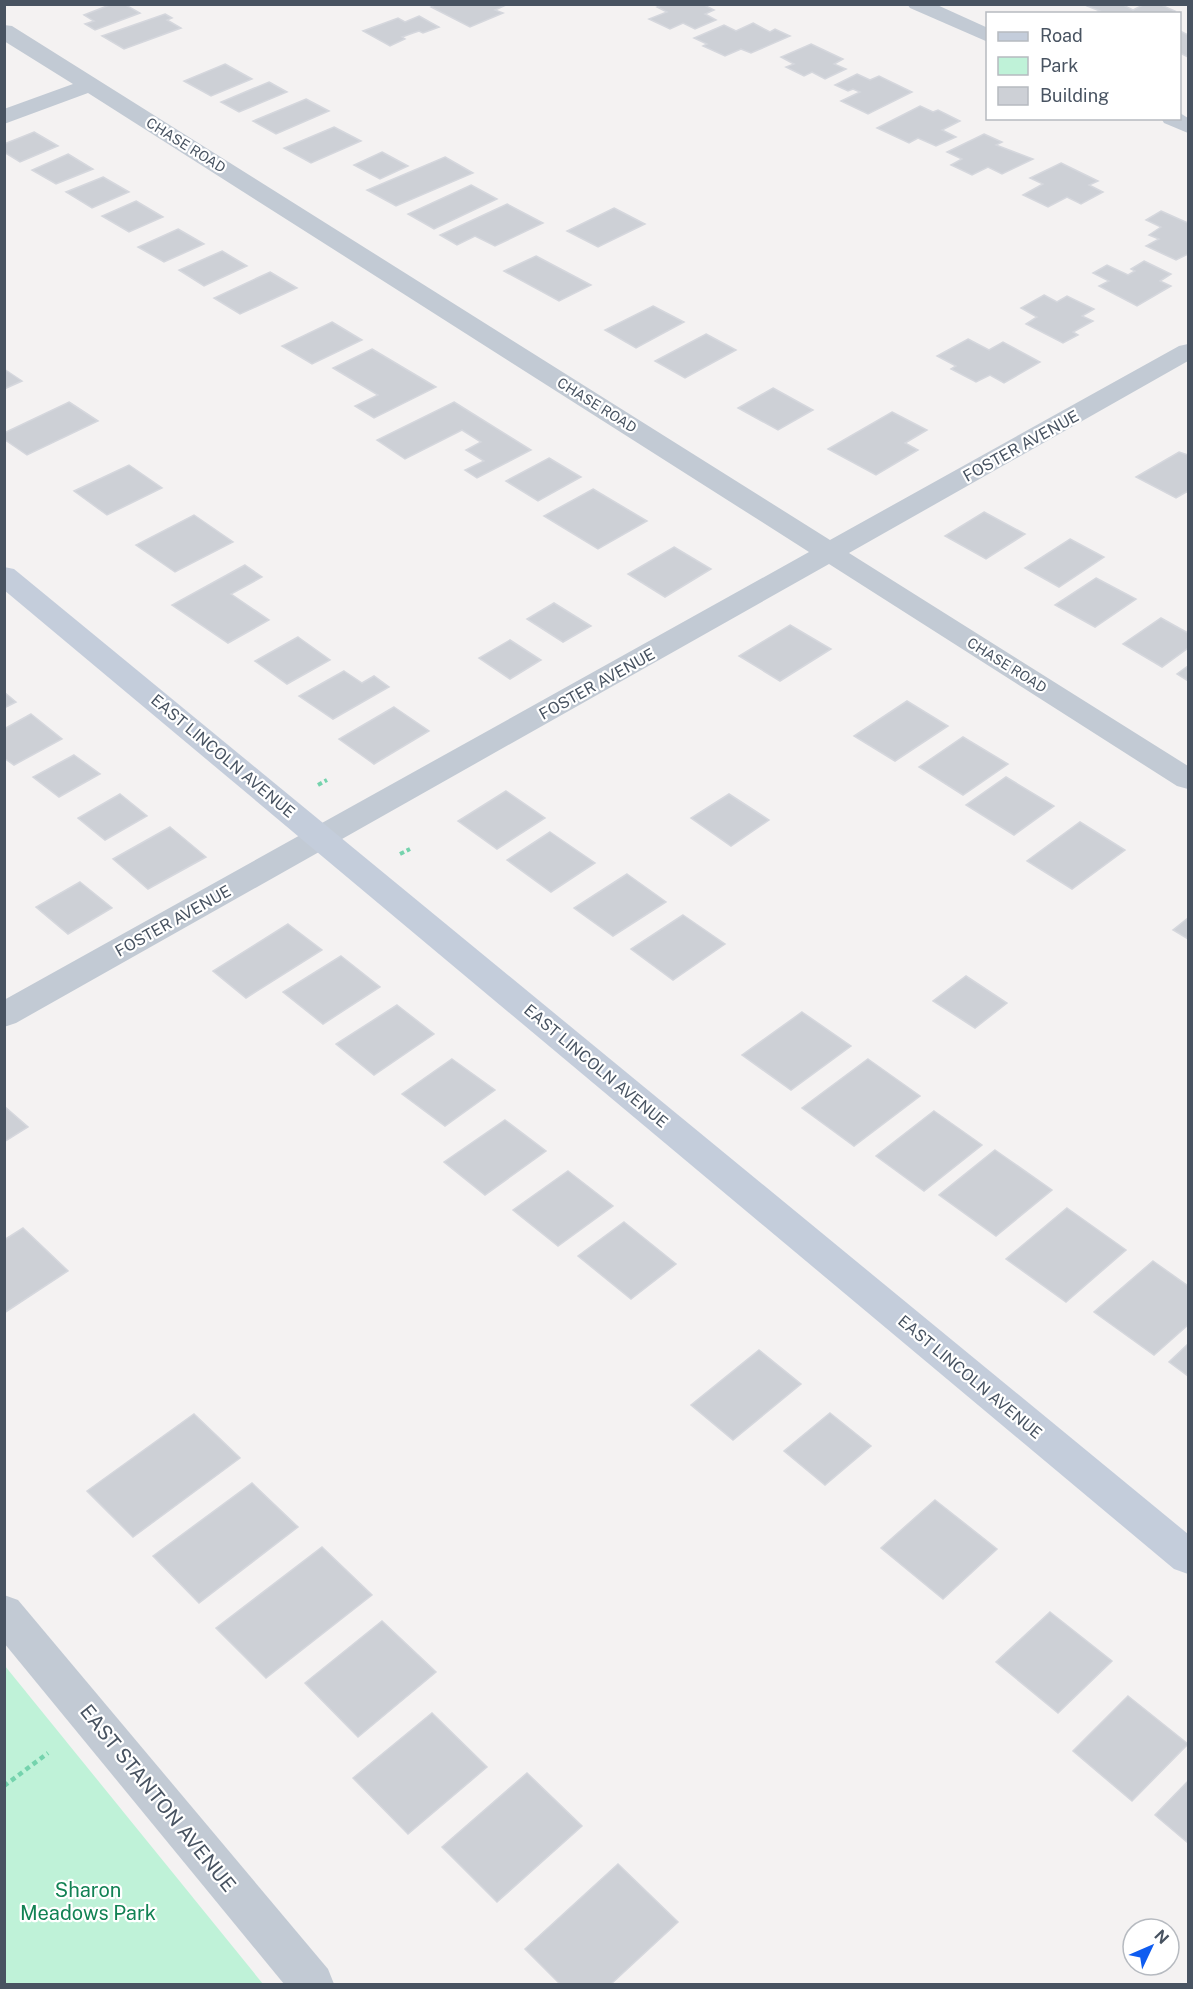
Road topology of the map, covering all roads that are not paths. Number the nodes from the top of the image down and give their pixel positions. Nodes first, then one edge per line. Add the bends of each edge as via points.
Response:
1 (917, 4) edge
2 (4, 31) edge
3 (986, 36) edge
4 (90, 85) junction
5 (4, 117) edge
6 (1188, 351) edge
7 (831, 553) junction
8 (4, 575) edge
9 (1188, 779) edge
10 (321, 837) junction
11 (4, 1015) edge
12 (1188, 1557) edge
13 (4, 1612) edge
14 (312, 1984) edge

1 - 3 street
2 - 4 street, CHASE ROAD
4 - 5 street
4 - 7 street, CHASE ROAD
6 - 7 street, FOSTER AVENUE
7 - 9 street, CHASE ROAD
7 - 10 street, FOSTER AVENUE
8 - 10 main road, EAST LINCOLN AVENUE
10 - 11 street, FOSTER AVENUE
10 - 12 main road, EAST LINCOLN AVENUE
13 - 14 street, EAST STANTON AVENUE

